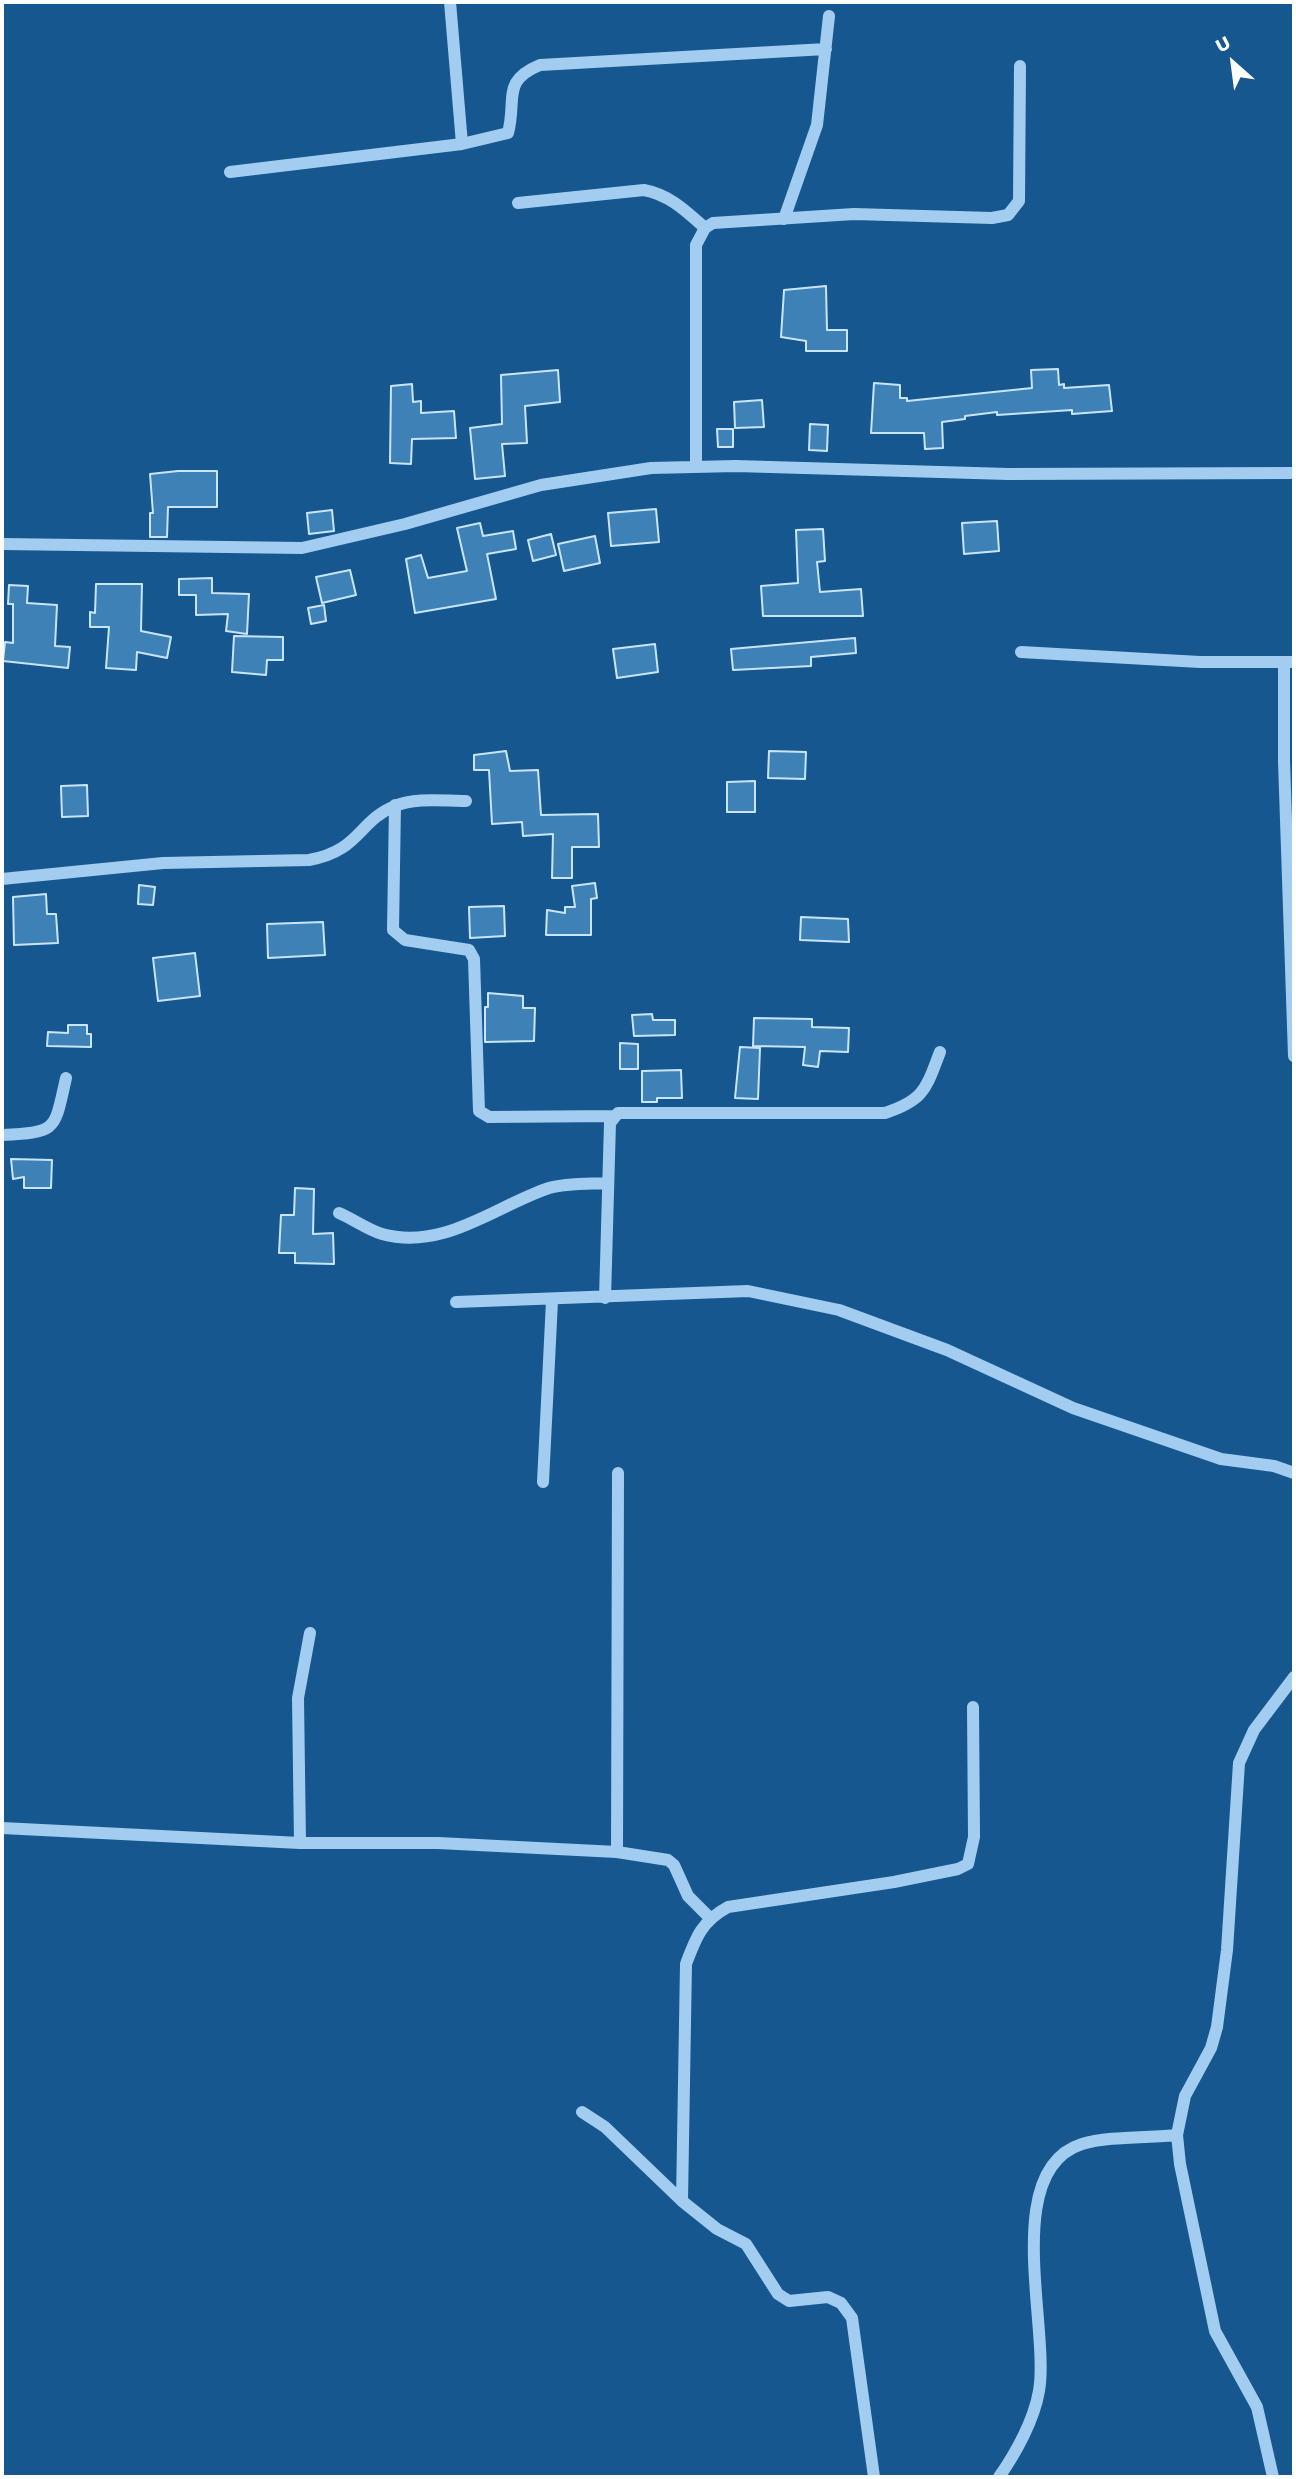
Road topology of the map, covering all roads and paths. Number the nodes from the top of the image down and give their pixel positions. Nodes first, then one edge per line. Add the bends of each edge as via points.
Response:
1 (450, 2) edge
2 (829, 16) dead end
3 (826, 49) junction
4 (1020, 66) dead end
5 (462, 144) junction
6 (230, 173) dead end
7 (518, 203) dead end
8 (784, 219) junction
9 (705, 228) junction
10 (696, 466) junction
11 (1294, 473) edge
12 (2, 544) edge
13 (1021, 652) dead end
14 (1289, 663) edge
15 (466, 801) dead end
16 (395, 805) junction
17 (2, 879) edge
18 (940, 1052) dead end
19 (1294, 1056) edge
20 (66, 1078) dead end
21 (613, 1116) junction
22 (2, 1135) edge
23 (608, 1183) junction
24 (339, 1213) dead end
25 (605, 1298) junction
26 (552, 1301) junction
27 (456, 1302) dead end
28 (618, 1473) dead end
29 (1294, 1473) edge
30 (543, 1482) dead end
31 (310, 1633) dead end
32 (1294, 1677) edge
33 (973, 1707) dead end
34 (2, 1828) edge
35 (300, 1843) junction
36 (617, 1852) junction
37 (709, 1917) junction
38 (582, 2112) dead end
39 (1177, 2135) junction
40 (682, 2201) junction
41 (874, 2477) edge
42 (999, 2477) edge
43 (1273, 2477) edge

1 - 5 street
2 - 3 street
3 - 5 street via 540,65 515,81 508,133
3 - 8 street via 817,125
4 - 8 street via 1019,201 1008,215 854,214
5 - 6 street
7 - 9 street via 644,190 660,193
8 - 9 street via 713,223
9 - 10 street via 696,245
10 - 11 street via 1008,474
10 - 12 street via 541,485 302,548
13 - 14 street
14 - 19 street via 1284,761
15 - 16 street
16 - 17 street via 352,844 331,856 163,863
16 - 21 street via 393,930 405,940 469,950 474,958 479,1111 489,1117
18 - 21 street via 925,1091 885,1113 622,1110
20 - 22 street via 52,1126 41,1133
21 - 23 street
23 - 24 street via 549,1188 440,1236 380,1233
23 - 25 street
25 - 26 street
25 - 29 street via 748,1291 839,1310 947,1350 1073,1408 1220,1459
26 - 27 street
26 - 30 street
28 - 36 street
31 - 35 street via 298,1698
32 - 39 street via 1254,1730 1238,1763 1227,1950 1217,2027 1185,2096
33 - 37 street via 974,1837 968,1864 894,1882 728,1907
34 - 35 street
35 - 36 street via 438,1843
36 - 37 street via 674,1864 688,1896
37 - 40 street via 686,1965
38 - 40 street via 606,2127
39 - 42 street via 1083,2144 1056,2159 1048,2172 1034,2214 1039,2392
39 - 43 street via 1215,2330 1257,2407
40 - 41 street via 746,2244 778,2294 789,2301 828,2297 841,2303 852,2318

